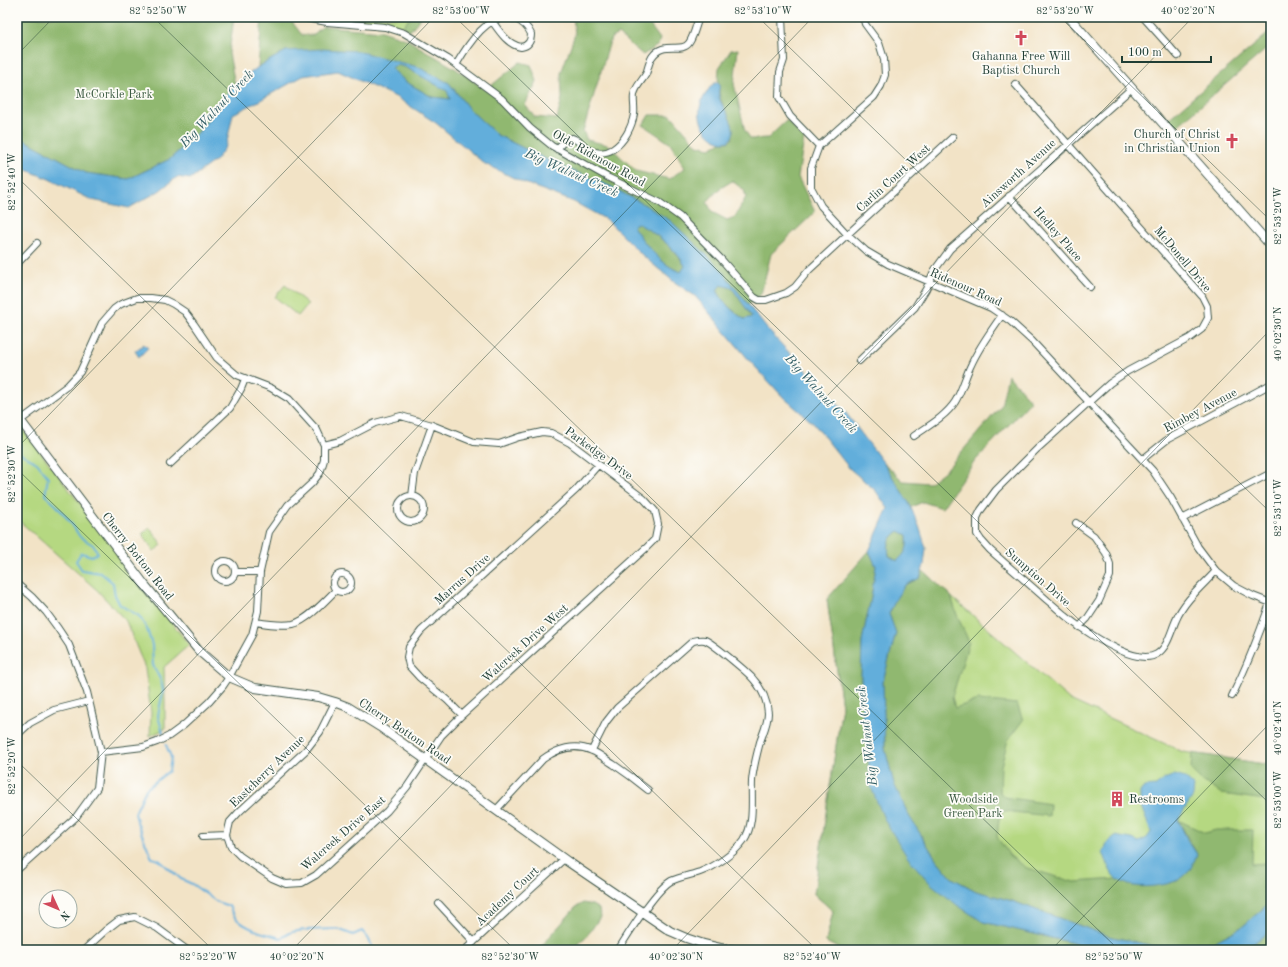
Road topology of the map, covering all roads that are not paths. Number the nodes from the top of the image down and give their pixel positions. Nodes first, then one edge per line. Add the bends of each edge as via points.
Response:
1 (300, 17) edge
2 (350, 17) edge
3 (699, 17) edge
4 (782, 17) edge
5 (863, 17) edge
6 (1069, 17) edge
7 (1143, 17) edge
8 (492, 22) junction
9 (350, 24) junction
10 (1178, 56) dead end
11 (456, 65) junction
12 (1015, 84) dead end
13 (1132, 88) junction
14 (953, 137) dead end
15 (1068, 144) junction
16 (819, 146) junction
17 (557, 149) junction
18 (1009, 196) junction
19 (847, 234) junction
20 (37, 243) dead end
21 (1271, 245) edge
22 (17, 264) edge
23 (929, 282) junction
24 (1090, 287) dead end
25 (786, 293) joint
26 (1002, 315) junction
27 (858, 361) dead end
28 (245, 379) junction
29 (1271, 384) edge
30 (1089, 401) junction
31 (19, 418) edge
32 (432, 425) junction
33 (914, 436) dead end
34 (324, 445) junction
35 (1142, 458) junction
36 (170, 464) dead end
37 (598, 465) junction
38 (1271, 473) edge
39 (412, 496) junction
40 (1182, 519) junction
41 (1076, 523) dead end
42 (646, 548) joint
43 (1216, 571) junction
44 (235, 572) dead end
45 (260, 572) junction
46 (17, 584) edge
47 (336, 590) dead end
48 (1270, 603) edge
49 (256, 622) junction
50 (1079, 627) junction
51 (229, 678) junction
52 (1232, 696) dead end
53 (89, 701) junction
54 (335, 702) junction
55 (462, 715) junction
56 (17, 735) edge
57 (592, 750) junction
58 (101, 752) junction
59 (426, 759) junction
60 (648, 790) dead end
61 (496, 810) junction
62 (228, 835) junction
63 (203, 836) dead end
64 (564, 859) junction
65 (17, 870) edge
66 (439, 904) dead end
67 (643, 914) junction
68 (474, 942) junction
69 (84, 950) edge
70 (187, 950) edge
71 (465, 950) edge
72 (618, 950) edge
73 (736, 950) edge

1 - 9 street, Olde Ridenour Road
2 - 9 street
3 - 17 street via 689,44 678,48 662,48 653,56 634,95 634,114 628,132 612,150 604,153 595,152 573,138 566,139
4 - 16 street via 784,60 780,72 779,96 790,116
5 - 16 street, Ridenour Road via 879,43 885,75 874,97
6 - 13 main road
7 - 10 street
8 - 8 street via 512,44 521,47 530,41 530,32 518,20 502,17
8 - 11 street via 486,25
9 - 11 street, Olde Ridenour Road via 385,27 404,33
11 - 17 street, Olde Ridenour Road via 502,99 530,128
12 - 15 street
13 - 15 street, Ainsworth Avenue
13 - 21 main road
14 - 19 street, Carlin Court West
15 - 18 street, Ainsworth Avenue
15 - 30 street, McDonell Drive via 1202,296 1207,306 1208,318 1202,329 1190,338 1128,371
16 - 19 street, Ridenour Road via 811,166 811,187 821,206
17 - 25 street, Olde Ridenour Road via 659,202 680,217 754,297 766,300
18 - 23 street, Ainsworth Avenue via 950,248
18 - 24 street, Hedley Place
19 - 23 street, Ridenour Road via 888,264
19 - 25 street, Carlin Court West
20 - 22 street
23 - 26 street, Ridenour Road
23 - 27 street, Ainsworth Avenue via 915,307
26 - 30 street, Ridenour Road via 1032,341
26 - 33 street via 981,346 954,403 937,420
28 - 31 street via 237,376 217,358 180,307 158,299 137,298 122,304 107,316 74,379
28 - 34 street via 271,388 289,399 317,430
28 - 36 street via 230,408
29 - 35 street, Rimbey Avenue via 1168,439
30 - 35 street, Ridenour Road
30 - 50 street, Sumption Drive via 996,490 981,510 976,527 977,534 990,550
31 - 51 main road, Cherry Bottom Road via 158,602 199,651
32 - 34 street, Parkedge Drive via 401,416 375,423 340,441
32 - 37 street, Parkedge Drive via 474,442 499,444 542,432 551,433 570,443
32 - 39 street via 415,473
34 - 45 street via 324,460 320,473 288,505 269,532
35 - 40 street, Ridenour Road via 1171,498
37 - 42 street, Parkedge Drive via 644,499 655,511 658,524 655,539
37 - 55 street, Marrus Drive via 576,490 421,631 409,647 409,666
38 - 40 street
39 - 39 street via 420,499 424,510 421,518 410,522 402,518 398,508 402,499
40 - 43 street, Ridenour Road
41 - 50 street via 1094,536 1110,564 1110,576 1099,601
42 - 55 street, Walcreek Drive West
43 - 48 street, Ridenour Road via 1234,586
43 - 50 street, Sumption Drive via 1182,609 1168,641 1156,655 1140,657 1131,654
44 - 45 street
45 - 49 street
46 - 53 street via 58,627 77,663
47 - 49 street via 305,618 294,624 274,625
48 - 52 street via 1260,634
49 - 51 street via 252,635
51 - 54 main road, Cherry Bottom Road via 255,688
51 - 58 street via 209,702 169,736 143,746
53 - 56 street via 54,710 30,723
53 - 58 street
54 - 59 main road, Cherry Bottom Road via 380,727
54 - 62 street, Eastcherry Avenue via 320,732 306,750 239,812 230,822
55 - 59 street, Walcreek Drive West via 441,736
57 - 60 street
57 - 61 street via 578,747 560,749 551,754 535,766
57 - 67 street via 606,722 617,708 693,641 706,641 743,669 761,689 768,713 752,780 750,826 744,840 719,863 671,881 663,887
58 - 65 street via 97,788 76,817
59 - 61 main road, Cherry Bottom Road
59 - 62 street, Walcreek Drive East via 387,810 316,875 302,883 286,884 272,878 240,856 231,847
61 - 64 main road, Cherry Bottom Road
62 - 63 street
64 - 67 main road, Cherry Bottom Road
64 - 68 street, Academy Court
66 - 68 street
67 - 72 street
67 - 73 main road, Cherry Bottom Road via 687,939 722,949
68 - 71 street, Academy Court
69 - 70 street via 119,920 135,917 157,928

